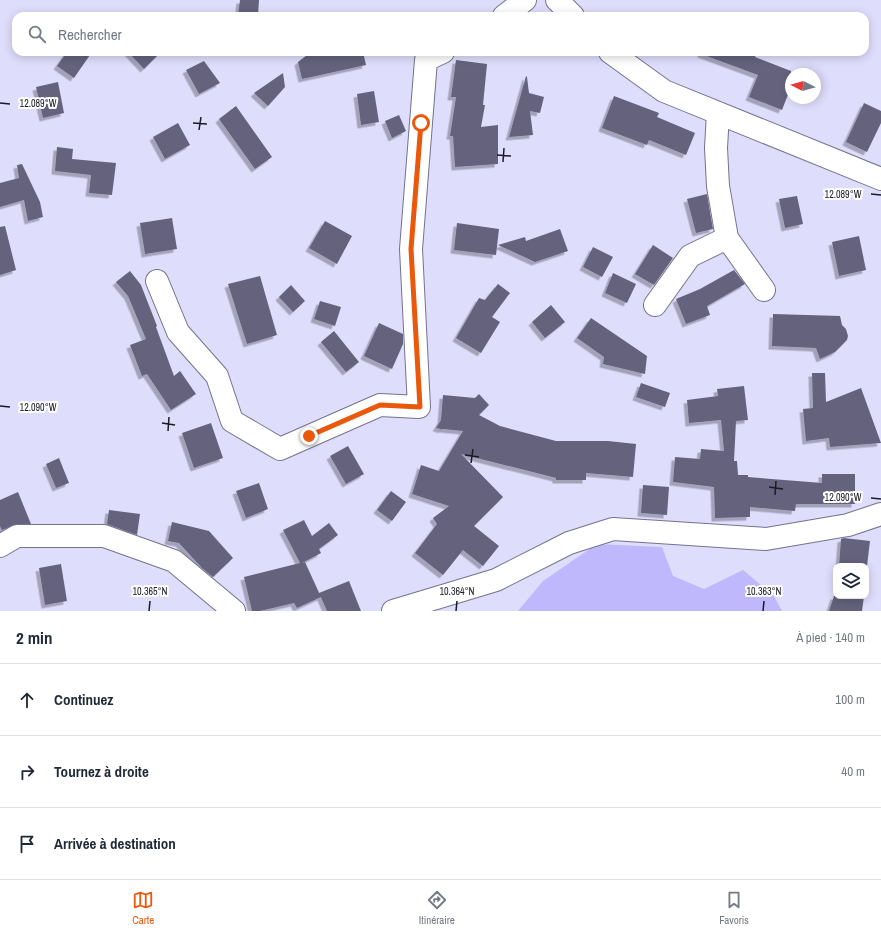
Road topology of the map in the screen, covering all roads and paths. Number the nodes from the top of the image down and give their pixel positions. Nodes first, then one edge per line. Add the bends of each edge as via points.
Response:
1 (525, 0) edge
2 (557, 0) edge
3 (509, 12) edge
4 (569, 12) edge
5 (434, 56) edge
6 (616, 56) edge
7 (718, 113) junction
8 (881, 179) edge
9 (727, 238) junction
10 (157, 281) dead end
11 (764, 290) dead end
12 (655, 305) dead end
13 (881, 514) edge
14 (0, 546) edge
15 (234, 611) edge
16 (393, 611) edge

1 - 3 street
2 - 4 street
5 - 10 street via 426,60 411,249 420,407 380,405 280,449 232,421 217,376 178,332
6 - 7 street via 664,91
7 - 8 street
7 - 9 street via 718,186
9 - 11 street
9 - 12 street via 690,256
13 - 16 street via 848,525 766,539 613,529 569,543 496,580
14 - 15 street via 17,536 104,536 174,560

